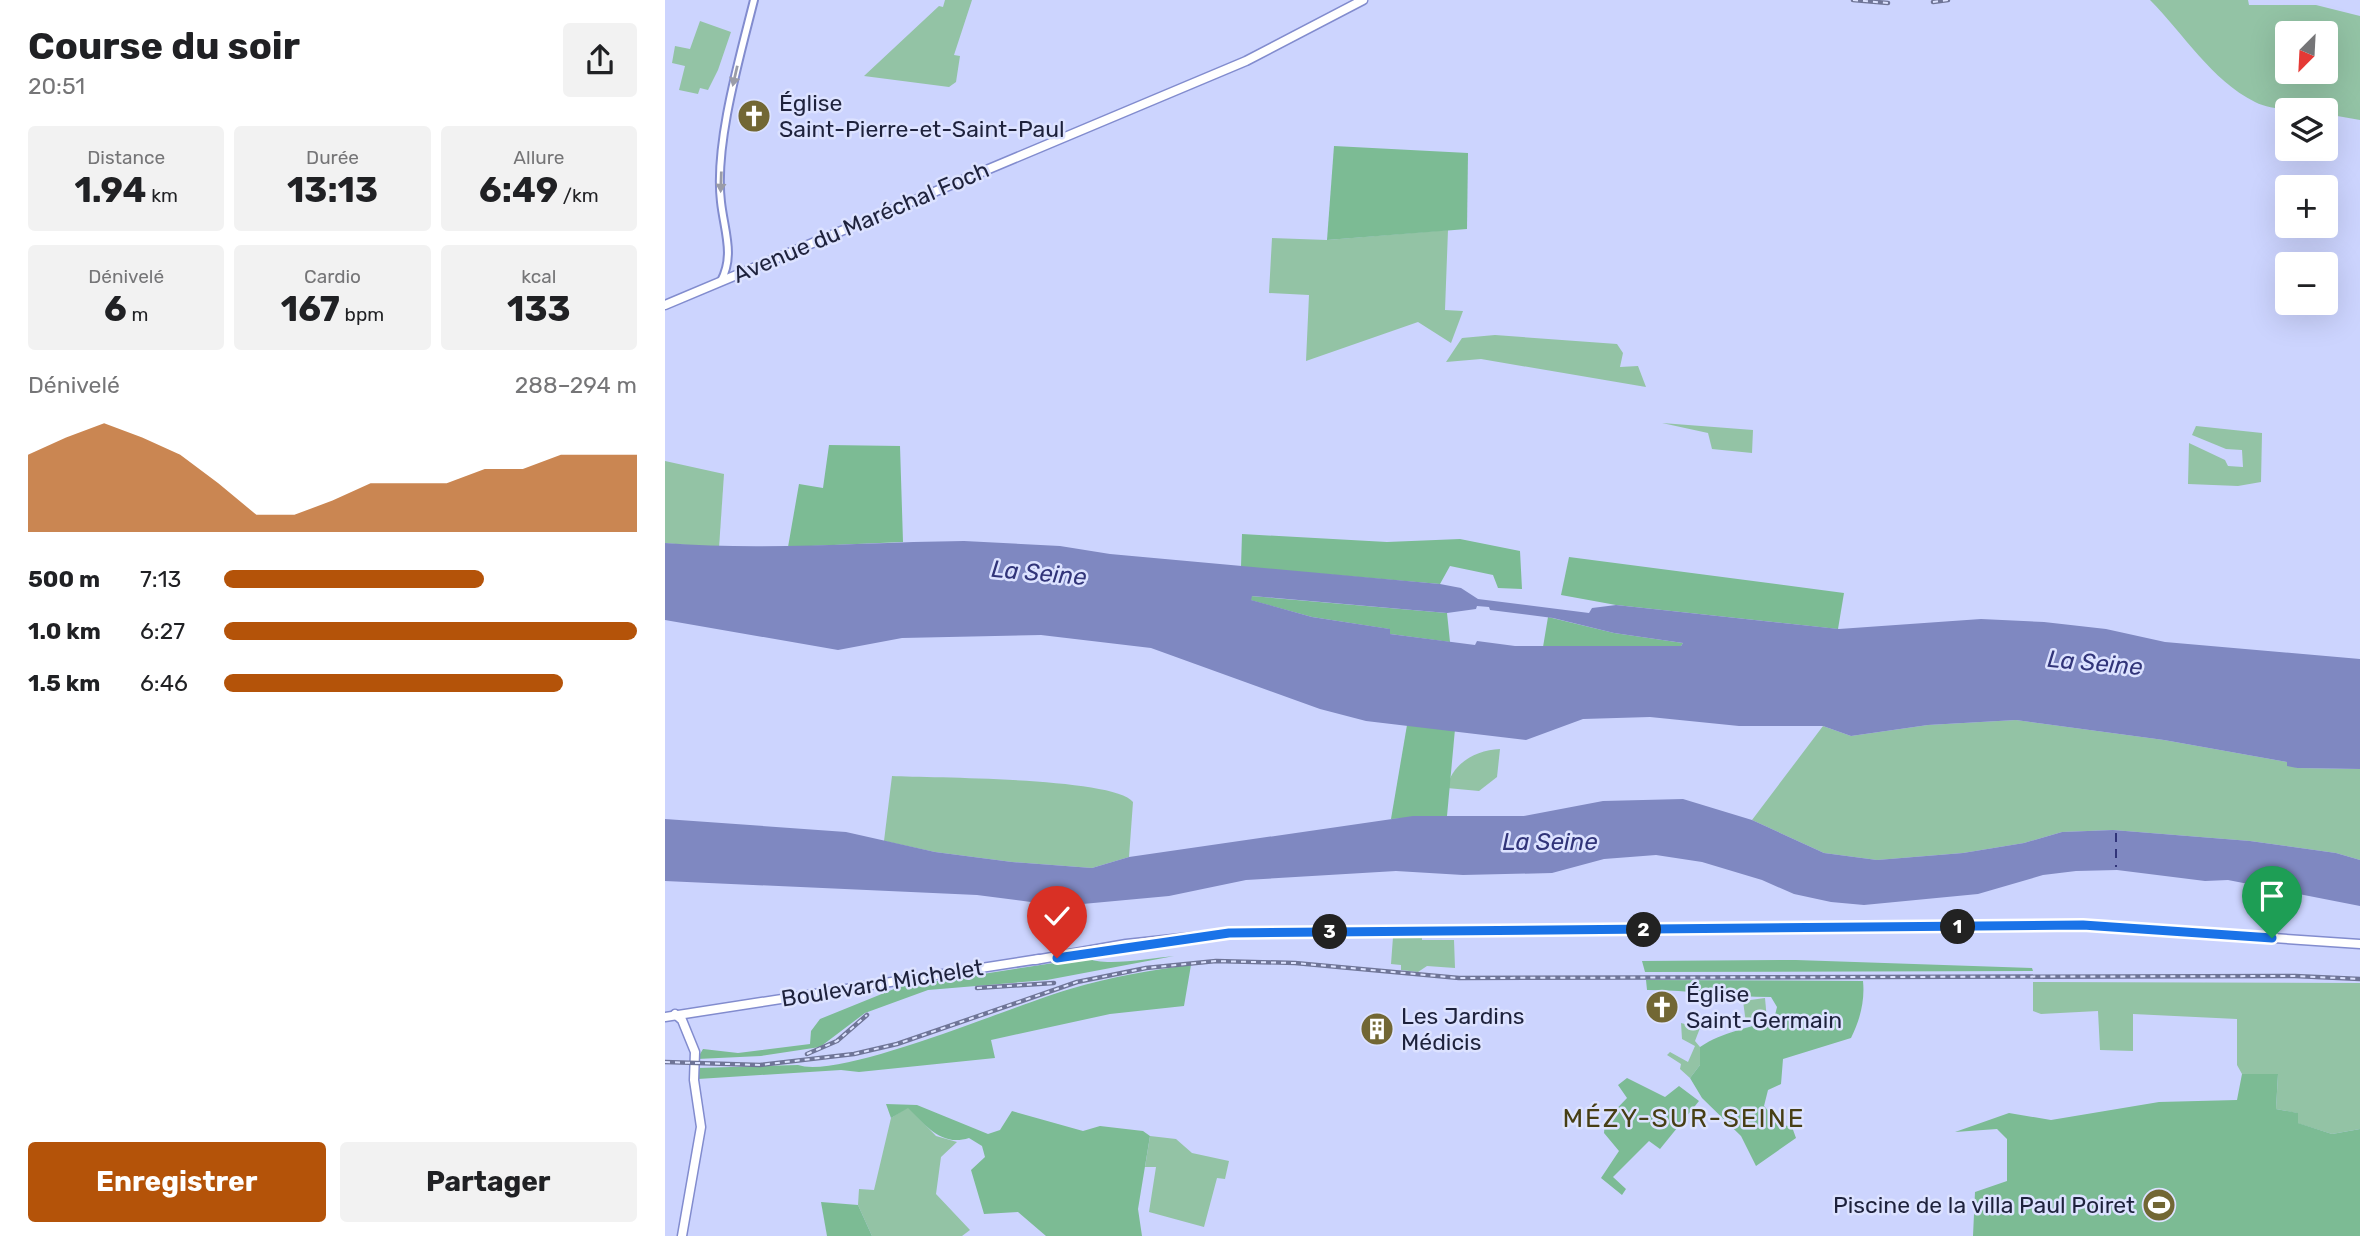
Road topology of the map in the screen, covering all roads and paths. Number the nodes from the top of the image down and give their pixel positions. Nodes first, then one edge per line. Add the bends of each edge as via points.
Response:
1 (754, 0) edge
2 (1363, 0) edge
3 (721, 281) junction
4 (665, 305) edge
5 (2360, 943) edge
6 (675, 1016) edge
7 (683, 1236) edge

1 -> 3 street via 729,108 720,185 729,256
2 - 3 main road, Avenue du Maréchal Foch via 1246,61
3 - 4 main road, Avenue du Maréchal Foch
5 - 6 main road, Boulevard Michelet via 2083,922 1218,933
6 - 7 main road via 690,1047 690,1082 700,1135

